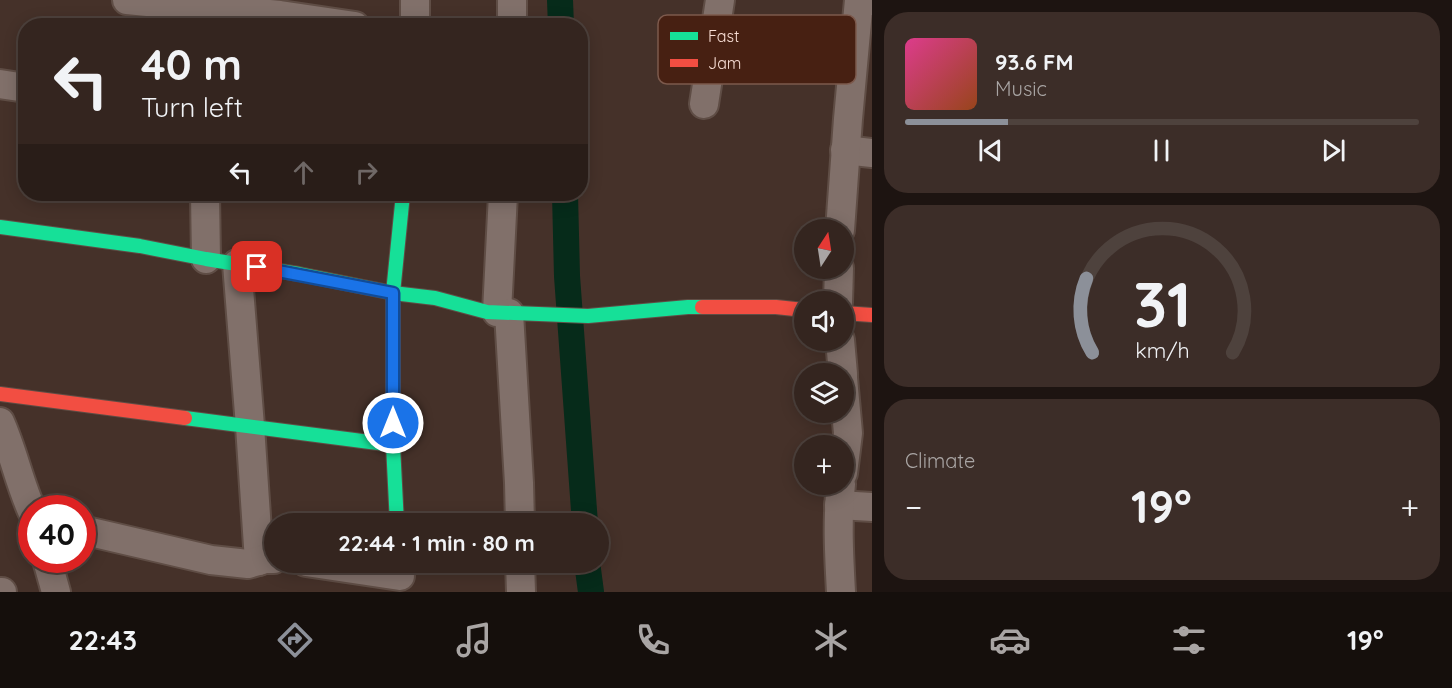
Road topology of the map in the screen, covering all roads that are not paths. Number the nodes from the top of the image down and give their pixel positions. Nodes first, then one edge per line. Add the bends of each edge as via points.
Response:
1 (127, 0) edge
2 (415, 0) edge
3 (512, 0) edge
4 (720, 0) edge
5 (872, 1) edge
6 (718, 15) edge
7 (189, 16) edge
8 (300, 18) edge
9 (415, 18) edge
10 (512, 18) edge
11 (0, 84) edge
12 (707, 84) edge
13 (18, 87) edge
14 (704, 104) dead end
15 (858, 152) edge
16 (205, 201) edge
17 (402, 201) edge
18 (504, 201) edge
19 (843, 219) edge
20 (0, 227) edge
21 (206, 259) junction
22 (237, 264) junction
23 (393, 293) junction
24 (794, 309) edge
25 (512, 313) junction
26 (854, 314) edge
27 (872, 315) edge
28 (0, 394) edge
29 (0, 422) edge
30 (250, 426) junction
31 (393, 445) junction
32 (10, 479) edge
33 (21, 495) edge
34 (840, 495) edge
35 (872, 507) edge
36 (396, 513) edge
37 (519, 513) edge
38 (96, 533) edge
39 (264, 536) edge
40 (264, 561) edge
41 (51, 573) edge
42 (375, 573) edge
43 (520, 573) edge
44 (400, 577) edge
45 (56, 592) edge
46 (520, 592) edge
47 (841, 592) edge

1 - 7 street
2 - 9 street
3 - 10 street
4 - 6 street
5 - 15 street via 859,0
7 - 8 street
11 - 13 street
12 - 14 street
15 - 19 street
16 - 21 street
17 - 23 street
18 - 25 street
20 - 21 street via 97,239
21 - 22 street
22 - 23 street
22 - 30 street
23 - 25 street via 435,298 487,312
23 - 31 street
24 - 25 street via 688,307 588,316
25 - 37 street
26 - 27 street
28 - 30 street
29 - 32 street via 6,436
30 - 31 street
30 - 39 street
31 - 36 street
32 - 33 street
34 - 35 street
34 - 47 street
38 - 40 street via 211,560 248,564
41 - 45 street
42 - 44 street
43 - 46 street

